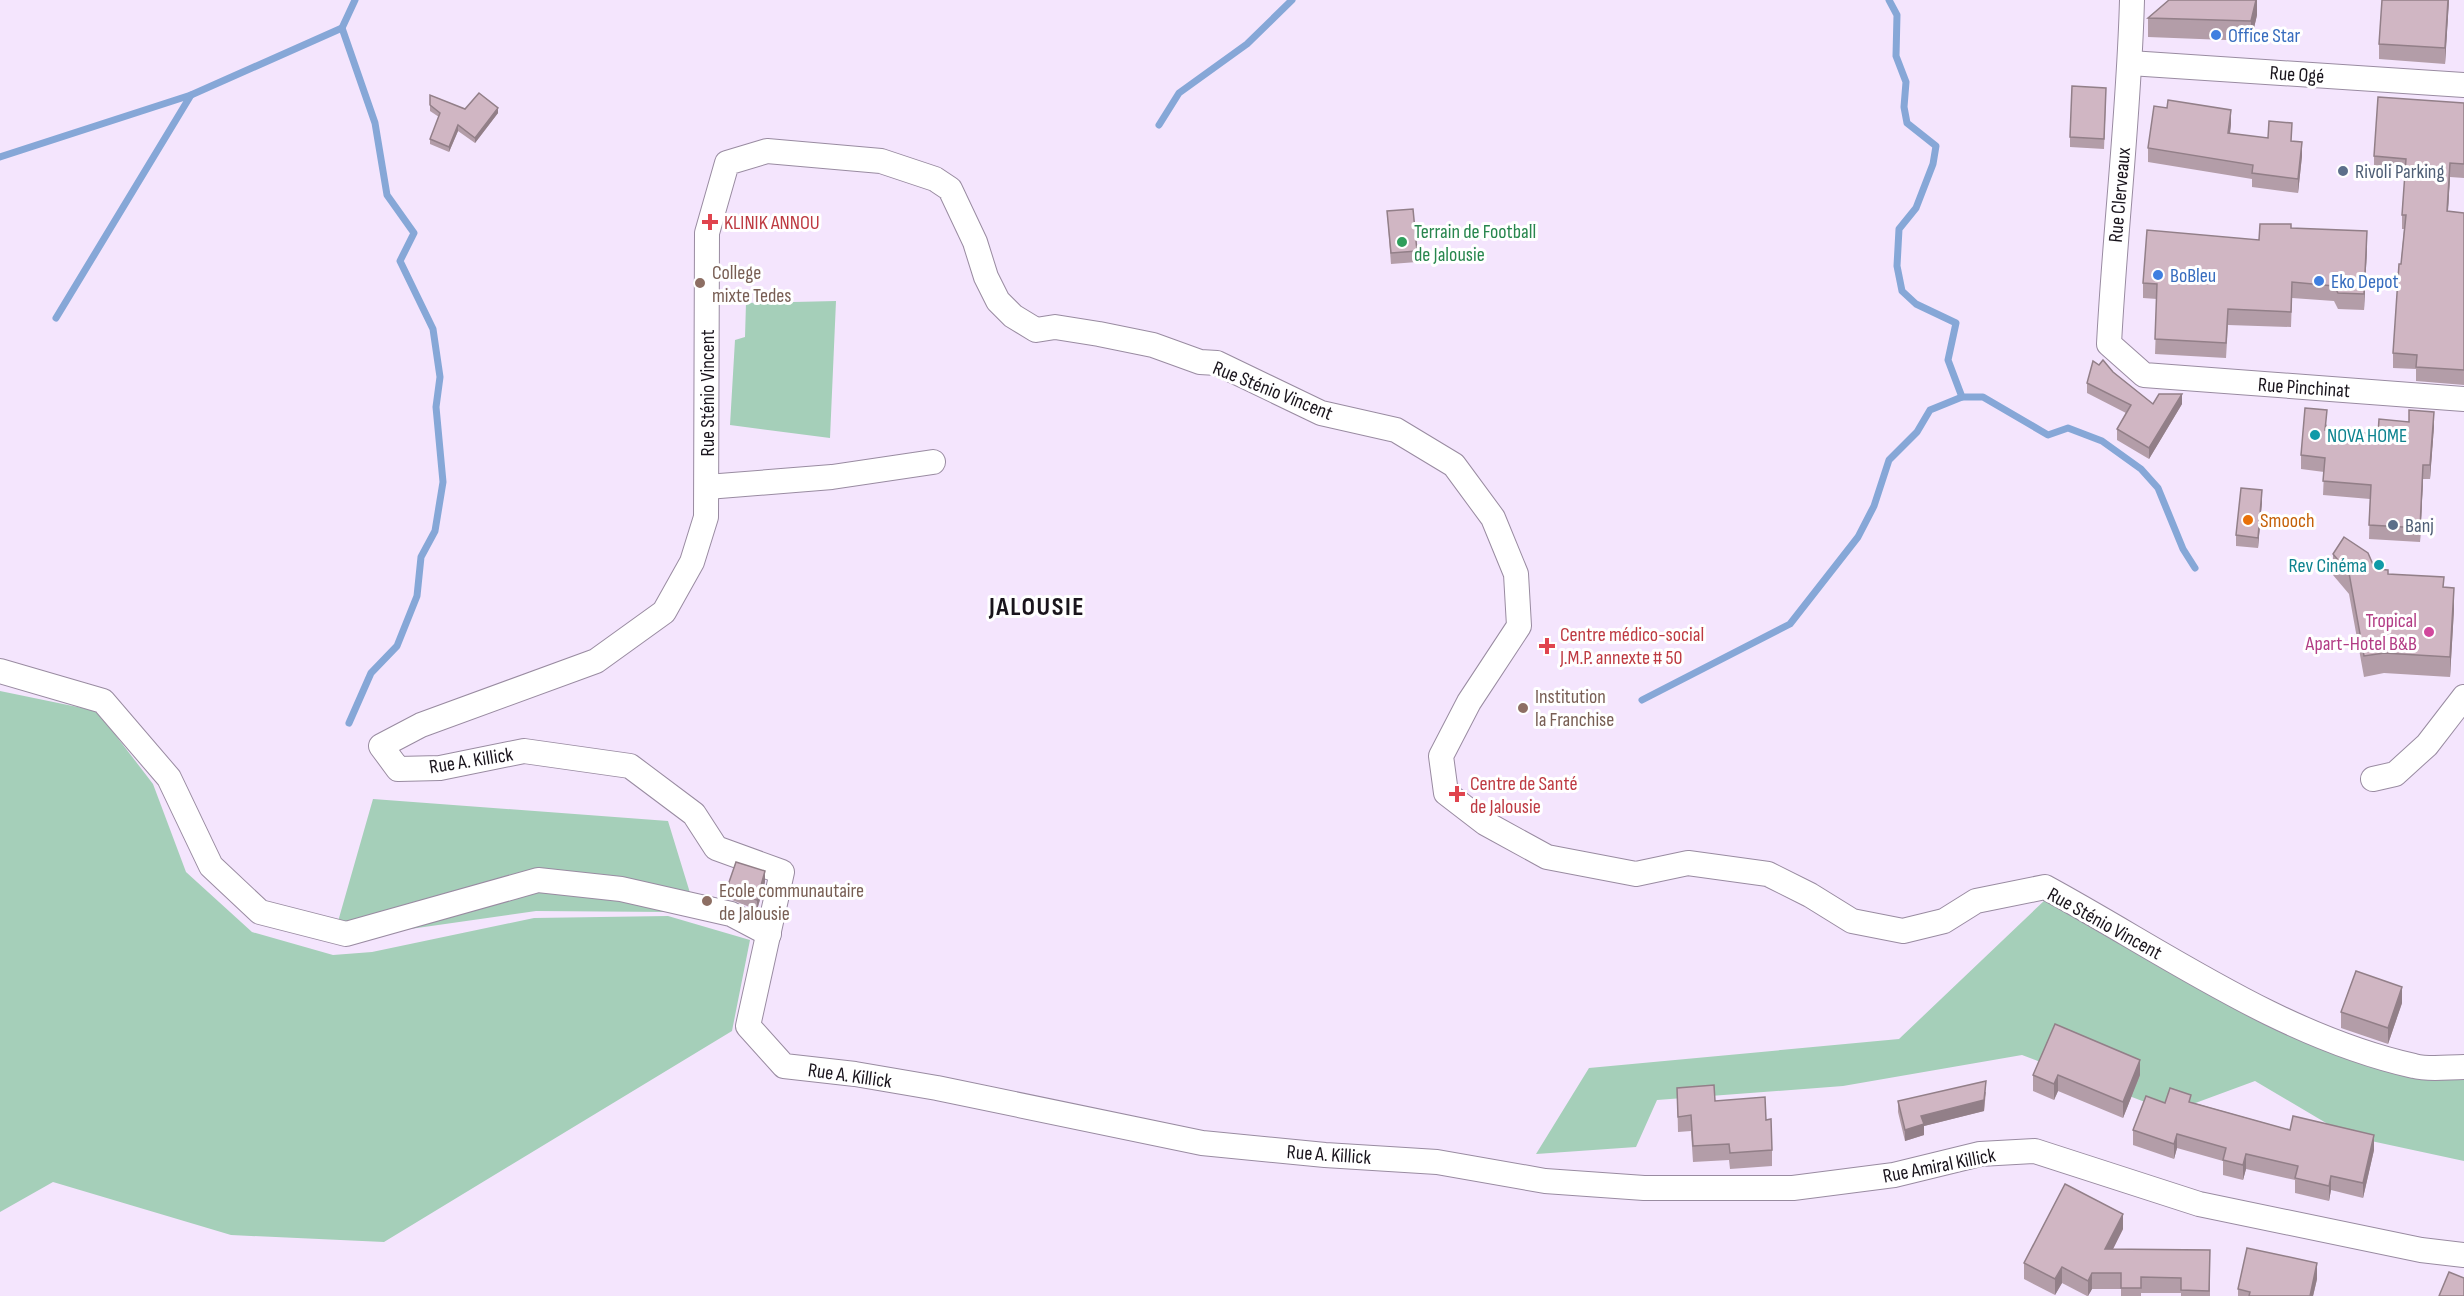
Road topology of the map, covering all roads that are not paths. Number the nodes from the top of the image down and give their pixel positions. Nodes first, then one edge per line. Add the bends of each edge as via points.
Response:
1 (2132, 0) edge
2 (2130, 63) junction
3 (2464, 85) edge
4 (2144, 375) joint
5 (2464, 399) edge
6 (933, 462) dead end
7 (707, 487) junction
8 (0, 671) edge
9 (2464, 697) edge
10 (398, 769) joint
11 (2373, 779) dead end
12 (769, 934) junction
13 (2464, 1067) edge
14 (1545, 1181) joint
15 (2464, 1255) edge

1 - 2 street, Rue Clerveaux
2 - 3 street, Rue Ogé
2 - 4 street, Rue Clerveaux via 2109,344
4 - 5 street, Rue Pinchinat
6 - 7 street via 841,476
7 - 10 street, Rue Sténio Vincent via 706,517 692,562 664,612 596,661 421,725 381,746
7 - 13 street, Rue Sténio Vincent via 707,233 728,163 767,151 881,161 933,177 950,189 998,301 1036,330 1055,327 1099,334 1153,345 1200,362 1217,363 1321,413 1395,430 1455,465 1493,518 1516,574 1520,626 1469,702 1441,756 1446,793 1485,823 1547,857 1636,874 1688,862 1768,874 1852,921 1903,931 1944,921 1976,901 2044,887 2289,1022 2356,1049 2416,1067
8 - 12 street via 103,701 169,778 211,866 260,912 346,934 538,880 621,889 731,914
9 - 11 street via 2427,745 2395,774
10 - 12 street, Rue A. Killick via 440,768 524,751 630,766 694,814 716,848 782,872
12 - 14 street, Rue A. Killick via 748,1026 784,1066 937,1088 1202,1143 1437,1162
14 - 15 street, Rue Amiral Killick via 1644,1188 1793,1188 1894,1175 1980,1154 2035,1151 2199,1204 2400,1246

